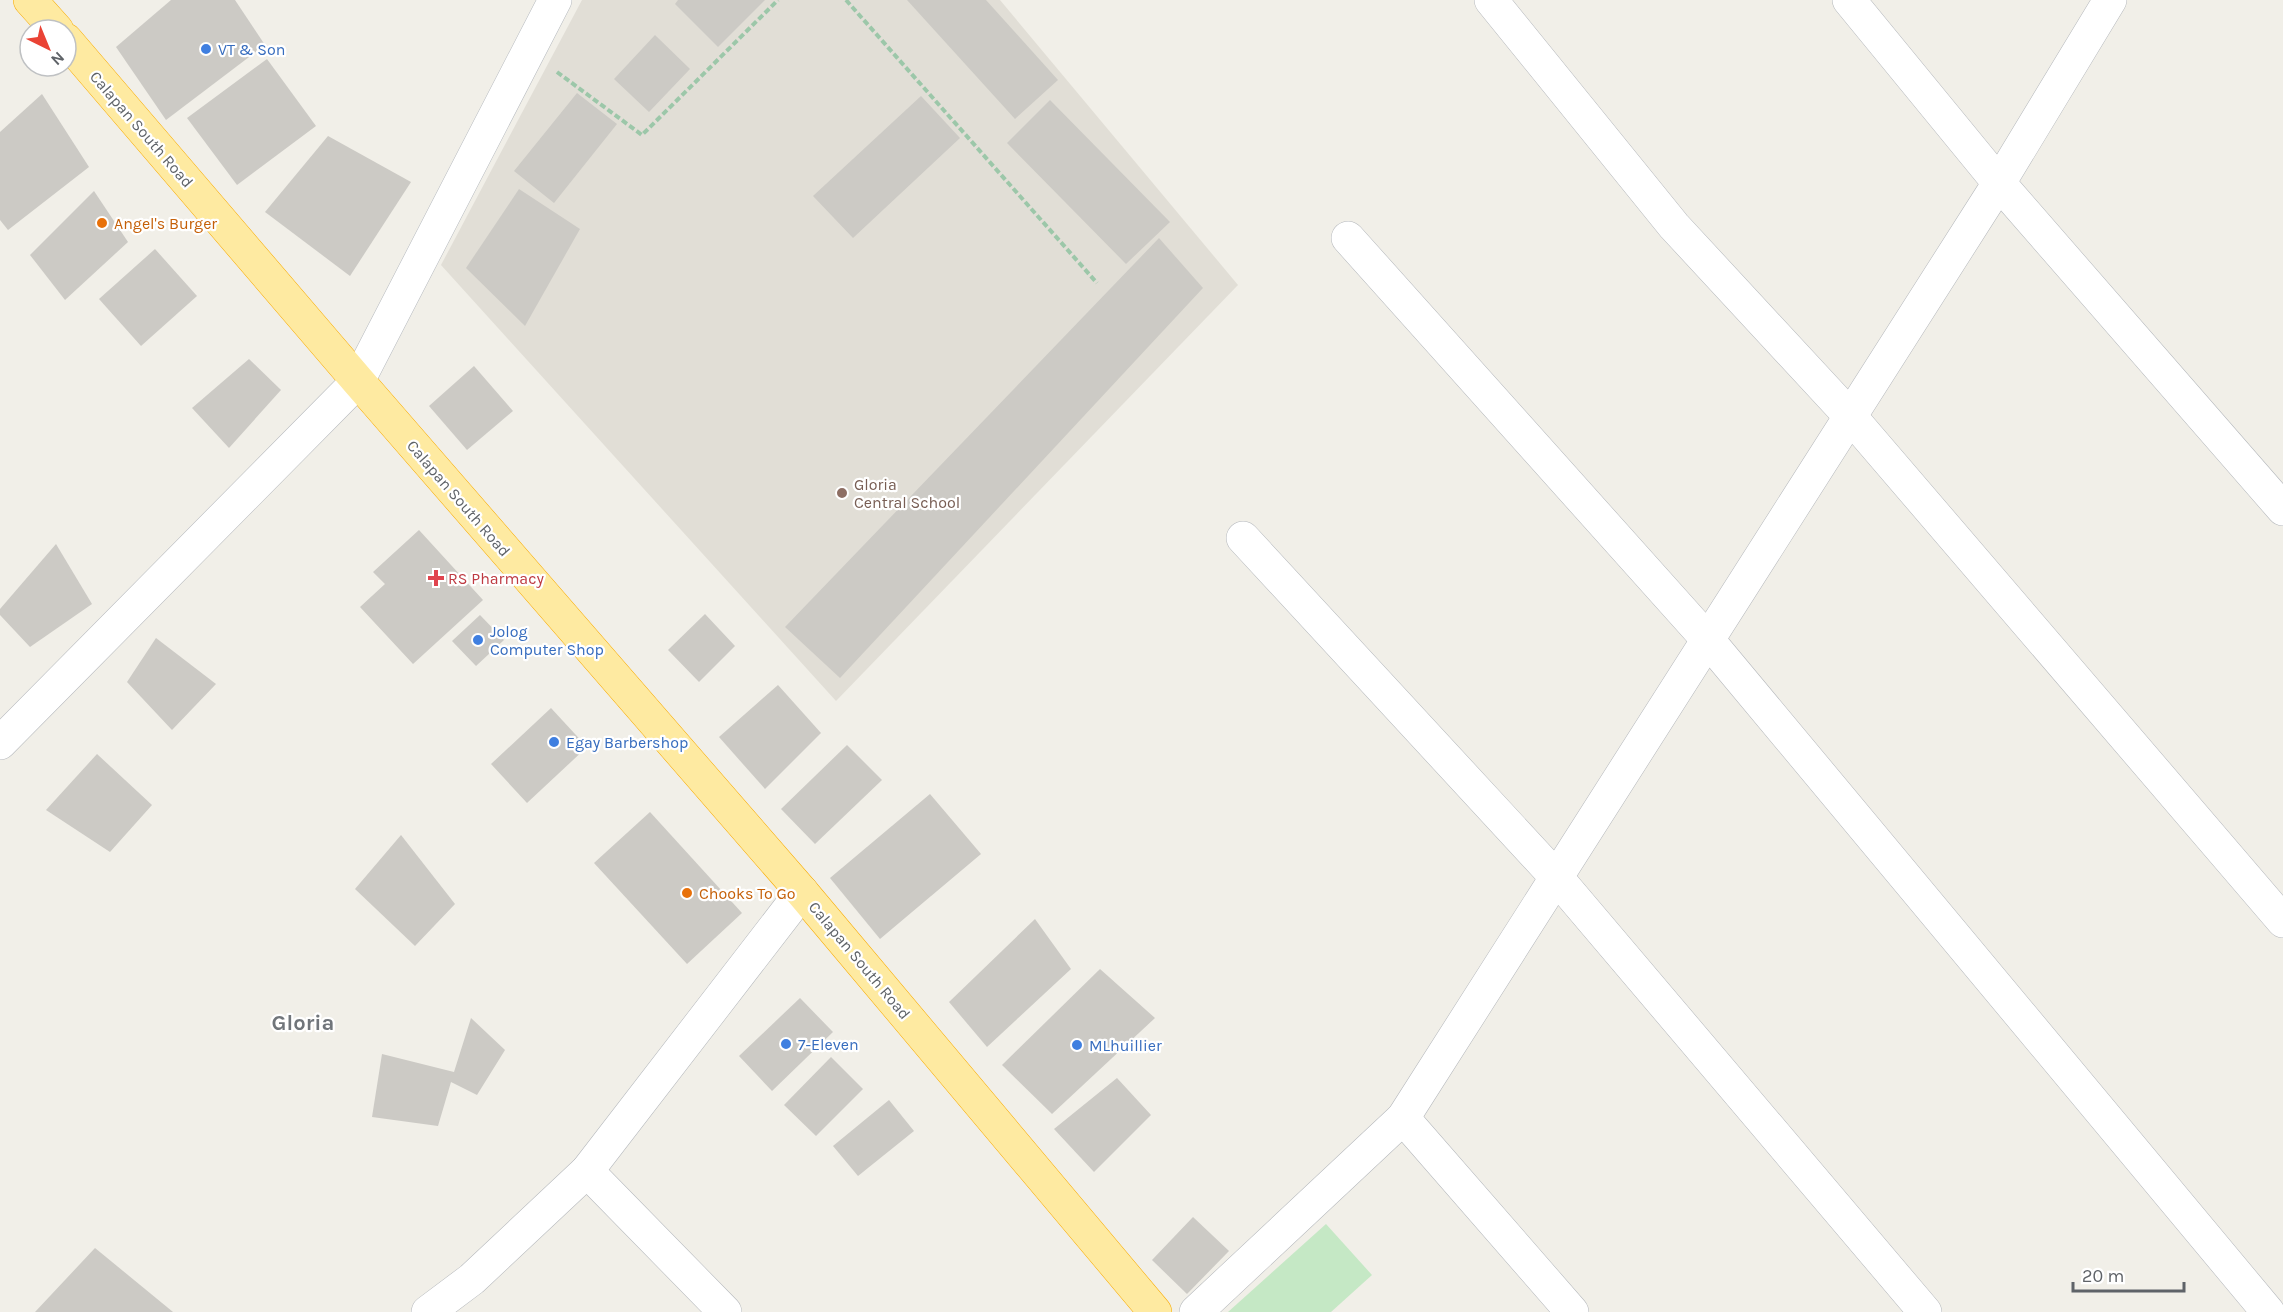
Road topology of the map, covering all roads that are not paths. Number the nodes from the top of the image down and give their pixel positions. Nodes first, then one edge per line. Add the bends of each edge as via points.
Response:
1 (30, 0) edge
2 (555, 0) edge
3 (1491, 0) edge
4 (1849, 0) edge
5 (2110, 0) edge
6 (46, 18) edge
7 (78, 54) edge
8 (1999, 183) junction
9 (1348, 238) dead end
10 (358, 381) junction
11 (1850, 416) junction
12 (2283, 509) edge
13 (1243, 538) dead end
14 (1708, 640) junction
15 (0, 742) edge
16 (1557, 878) junction
17 (802, 892) junction
18 (2283, 921) edge
19 (1403, 1118) junction
20 (587, 1171) junction
21 (428, 1312) edge
22 (725, 1312) edge
23 (1155, 1312) edge
24 (1196, 1312) edge
25 (1572, 1312) edge
26 (1925, 1312) edge
27 (2268, 1312) edge

1 - 6 highway
2 - 10 street
3 - 11 street via 1674,226
4 - 8 street
5 - 8 street
7 - 10 highway, Calapan South Road
8 - 11 street
8 - 12 street
9 - 14 street
10 - 15 street
10 - 17 highway, Calapan South Road
11 - 14 street
11 - 18 street
13 - 16 street
14 - 16 street
14 - 27 street
16 - 19 street
16 - 26 street
17 - 20 street
17 - 23 highway, Calapan South Road
19 - 24 street
19 - 25 street
20 - 21 street via 472,1279
20 - 22 street

